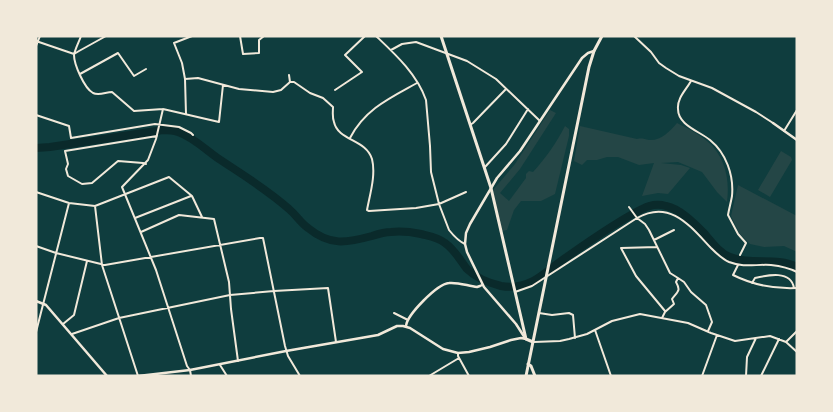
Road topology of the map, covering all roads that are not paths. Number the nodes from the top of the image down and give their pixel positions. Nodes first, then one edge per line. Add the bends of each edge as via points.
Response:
1 (40, 36) edge
2 (81, 36) edge
3 (106, 36) edge
4 (192, 36) edge
5 (240, 36) edge
6 (264, 36) edge
7 (365, 36) edge
8 (376, 36) edge
9 (383, 36) edge
10 (415, 36) edge
11 (441, 36) edge
12 (602, 36) edge
13 (634, 36) edge
14 (380, 39) junction
15 (37, 41) edge
16 (416, 42) junction
17 (36, 46) edge
18 (391, 50) junction
19 (594, 51) junction
20 (446, 52) junction
21 (74, 54) junction
22 (579, 62) junction
23 (589, 67) junction
24 (146, 69) dead end
25 (80, 74) junction
26 (289, 75) dead end
27 (185, 79) junction
28 (691, 81) junction
29 (290, 82) junction
30 (417, 83) junction
31 (223, 85) junction
32 (506, 89) junction
33 (335, 90) dead end
34 (163, 109) junction
35 (528, 109) junction
36 (797, 110) edge
37 (186, 114) junction
38 (36, 115) edge
39 (540, 120) junction
40 (774, 123) joint
41 (470, 125) junction
42 (160, 126) junction
43 (784, 131) junction
44 (157, 135) junction
45 (193, 135) dead end
46 (350, 138) junction
47 (797, 140) edge
48 (146, 164) junction
49 (484, 168) junction
50 (491, 188) junction
51 (36, 192) edge
52 (466, 192) dead end
53 (125, 194) junction
54 (192, 196) junction
55 (69, 203) junction
56 (439, 204) junction
57 (95, 206) junction
58 (630, 208) dead end
59 (135, 218) junction
60 (202, 218) junction
61 (636, 218) junction
62 (674, 230) dead end
63 (140, 232) junction
64 (654, 240) junction
65 (220, 244) junction
66 (465, 244) junction
67 (36, 246) edge
68 (657, 246) junction
69 (56, 253) junction
70 (740, 255) dead end
71 (150, 257) junction
72 (87, 261) junction
73 (102, 265) junction
74 (738, 265) junction
75 (797, 272) edge
76 (546, 277) junction
77 (678, 278) junction
78 (482, 283) junction
79 (752, 283) junction
80 (795, 288) edge
81 (274, 290) junction
82 (514, 291) junction
83 (230, 295) junction
84 (36, 301) edge
85 (44, 304) junction
86 (168, 308) junction
87 (665, 312) junction
88 (394, 313) dead end
89 (539, 313) junction
90 (120, 318) junction
91 (662, 318) junction
92 (408, 320) junction
93 (521, 322) junction
94 (63, 324) junction
95 (516, 324) junction
96 (406, 326) junction
97 (595, 330) junction
98 (797, 331) edge
99 (36, 332) edge
100 (708, 332) junction
101 (72, 334) junction
102 (717, 335) junction
103 (575, 338) junction
104 (756, 338) junction
105 (526, 339) junction
106 (779, 339) junction
107 (336, 342) junction
108 (533, 342) junction
109 (786, 342) junction
110 (286, 351) junction
111 (797, 352) edge
112 (458, 353) junction
113 (459, 358) junction
114 (238, 361) junction
115 (528, 364) junction
116 (220, 365) junction
117 (190, 370) junction
118 (166, 374) edge
119 (703, 375) edge
120 (107, 376) edge
121 (138, 376) edge
122 (191, 376) edge
123 (227, 376) edge
124 (300, 376) edge
125 (429, 376) edge
126 (470, 376) edge
127 (526, 376) edge
128 (535, 376) edge
129 (611, 376) edge
130 (746, 376) edge
131 (761, 376) edge

1 - 15 street
2 - 21 street
3 - 21 street
4 - 27 street via 174,43
5 - 6 street via 243,54 259,53 259,40
7 - 33 street via 345,54 362,72
8 - 14 street
9 - 14 street
10 - 16 street
11 - 20 main road
12 - 19 main road
13 - 28 street via 664,67
14 - 18 street
15 - 17 street
15 - 21 street
16 - 18 street
16 - 20 street
18 - 30 street
19 - 22 street
19 - 23 main road
20 - 32 street via 487,73
20 - 41 main road
21 - 25 street
22 - 23 street via 588,63
22 - 39 street
23 - 76 main road
24 - 25 street via 134,76 118,53
25 - 34 street via 94,93 112,92 134,111
26 - 29 street
27 - 31 street via 198,78
27 - 37 street
28 - 40 street via 712,88
28 - 70 street via 679,99 679,117 719,148 729,168 732,197 728,215 746,243
29 - 31 street via 273,92
29 - 46 street via 331,104 334,124 340,134
30 - 46 street via 373,109 359,122
30 - 56 street via 426,100 431,172
31 - 37 street via 219,122
32 - 35 street
32 - 41 street
34 - 37 street
34 - 42 street
35 - 39 street
35 - 49 street via 506,144
36 - 43 street
38 - 42 street via 66,124 71,138 155,124
39 - 50 street
40 - 43 street
41 - 49 main road
42 - 44 street
42 - 45 street via 179,127
43 - 47 street
44 - 48 street
44 - 48 street via 65,150 68,176 82,184 92,183 118,162
46 - 56 street via 367,150 372,160 373,178 367,210
48 - 53 street via 123,186
49 - 50 main road
50 - 66 street via 468,228
50 - 82 main road
51 - 55 street
52 - 56 street
53 - 54 street via 169,177
53 - 57 street
53 - 59 street
54 - 59 street
54 - 60 street
55 - 57 street
55 - 69 street
56 - 66 street via 449,230
57 - 73 street
58 - 61 street
59 - 63 street
60 - 63 street via 179,215
60 - 65 street via 214,219
61 - 64 street
61 - 74 street via 654,212 675,215 724,259
61 - 76 street
62 - 64 street
63 - 71 street
64 - 68 street
65 - 71 street
65 - 81 street via 263,238
65 - 83 street
66 - 78 street
67 - 69 street
68 - 77 street via 670,273
68 - 87 street via 621,248 636,276
69 - 72 street
69 - 85 street
71 - 73 street
71 - 86 street
72 - 73 street
72 - 94 street via 74,315
73 - 90 street
74 - 75 street via 776,266
74 - 79 street via 733,275
76 - 82 street via 532,286
76 - 89 main road
77 - 87 street via 676,282 680,288 672,299 674,304
77 - 100 street via 706,305 712,322
78 - 92 street via 477,287 443,284
78 - 95 street
79 - 80 street
79 - 80 street via 754,278 782,275
81 - 83 street
81 - 107 street via 328,288
81 - 110 street
82 - 93 main road
83 - 86 street
83 - 114 street
84 - 85 street
85 - 94 street
85 - 99 street
86 - 90 street
86 - 117 street
87 - 91 street
88 - 92 street
89 - 103 street via 573,315
89 - 108 main road
90 - 101 street
90 - 121 street
91 - 97 street via 640,314 612,321
91 - 100 street via 688,323
92 - 96 street
93 - 95 street
93 - 105 main road
94 - 101 street
95 - 105 street
96 - 107 street via 378,335
96 - 112 street via 443,349
97 - 103 street
97 - 129 street
98 - 109 street
100 - 102 street
101 - 120 street
102 - 104 street via 735,341
102 - 119 street
103 - 108 street
104 - 106 street via 770,336
104 - 130 street via 747,357
105 - 108 main road
105 - 112 street
106 - 109 street
106 - 131 street
107 - 110 street
108 - 115 main road
109 - 111 street
110 - 114 street
110 - 124 street
112 - 113 street
113 - 125 street
113 - 126 street
114 - 116 street
115 - 127 main road
115 - 128 main road
116 - 117 street
116 - 123 street
117 - 118 street
117 - 122 street
118 - 121 street

